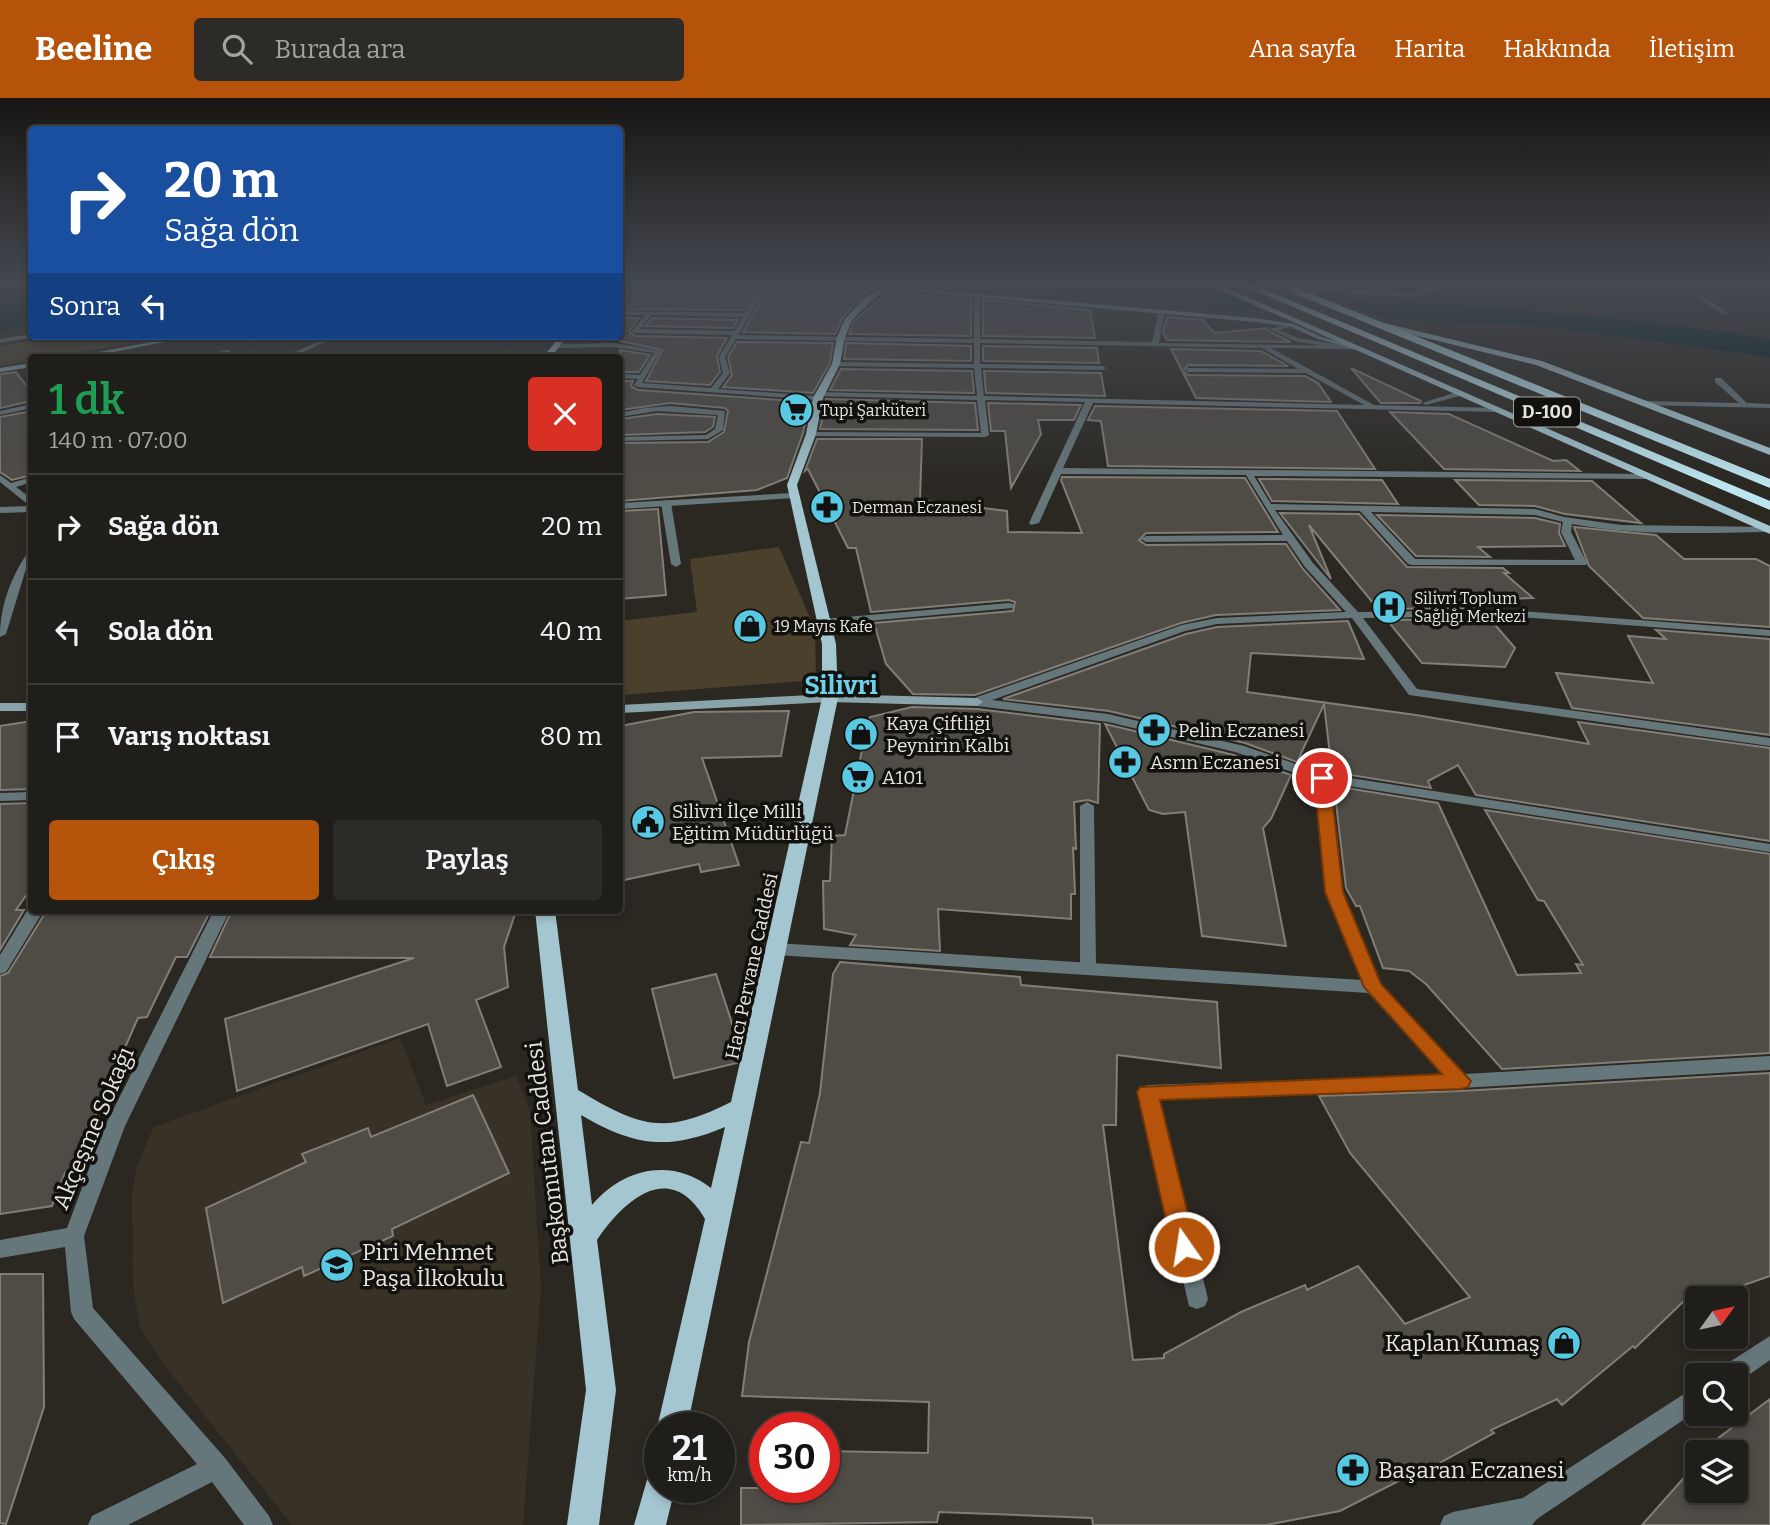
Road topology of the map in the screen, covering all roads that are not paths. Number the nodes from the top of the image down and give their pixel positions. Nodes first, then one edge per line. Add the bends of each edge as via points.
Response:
1 (658, 353) edge
2 (725, 353) edge
3 (838, 353) edge
4 (977, 353) edge
5 (1273, 353) edge
6 (1368, 353) edge
7 (1405, 353) edge
8 (1450, 353) edge
9 (1497, 353) edge
10 (836, 364) junction
11 (28, 366) edge
12 (977, 366) junction
13 (1103, 368) dead end
14 (0, 370) edge
15 (1188, 370) dead end
16 (1310, 371) junction
17 (623, 376) edge
18 (642, 377) junction
19 (1718, 380) dead end
20 (712, 391) junction
21 (1460, 393) junction
22 (819, 396) junction
23 (979, 398) junction
24 (1090, 400) junction
25 (1644, 403) junction
26 (1745, 405) junction
27 (1371, 406) junction
28 (1770, 406) edge
29 (28, 407) edge
30 (1411, 407) junction
31 (1498, 410) junction
32 (0, 413) edge
33 (623, 414) edge
34 (811, 433) junction
35 (623, 439) edge
36 (1770, 452) edge
37 (1058, 471) junction
38 (1249, 474) junction
39 (1650, 477) junction
40 (0, 478) edge
41 (28, 480) edge
42 (1770, 484) edge
43 (10, 486) junction
44 (793, 496) junction
45 (28, 503) edge
46 (666, 503) junction
47 (623, 506) edge
48 (1770, 506) edge
49 (28, 507) edge
50 (1268, 507) junction
51 (1363, 509) junction
52 (0, 510) edge
53 (1034, 523) dead end
54 (1568, 523) junction
55 (1769, 530) edge
56 (1289, 538) junction
57 (1146, 539) dead end
58 (28, 559) edge
59 (676, 564) dead end
60 (1009, 606) dead end
61 (3, 613) edge
62 (1355, 615) junction
63 (823, 622) junction
64 (1770, 633) edge
65 (0, 634) edge
66 (830, 698) junction
67 (977, 702) junction
68 (0, 707) edge
69 (28, 707) edge
70 (623, 709) edge
71 (1770, 743) edge
72 (1322, 778) junction
73 (28, 796) edge
74 (0, 797) edge
75 (1087, 806) dead end
76 (1770, 848) edge
77 (34, 914) edge
78 (220, 914) edge
79 (545, 914) edge
80 (776, 949) junction
81 (0, 968) edge
82 (1088, 969) junction
83 (1373, 987) junction
84 (1770, 1063) edge
85 (1461, 1081) junction
86 (566, 1095) junction
87 (742, 1107) junction
88 (718, 1218) junction
89 (74, 1236) junction
90 (583, 1238) junction
91 (0, 1249) edge
92 (1197, 1299) dead end
93 (1770, 1347) edge
94 (1747, 1363) edge
95 (1685, 1405) edge
96 (676, 1412) edge
97 (216, 1467) junction
98 (655, 1503) edge
99 (1522, 1518) edge
100 (101, 1525) edge
101 (260, 1525) edge
102 (583, 1525) edge
103 (650, 1525) edge
104 (1453, 1525) edge

1 - 18 street
2 - 20 street via 727,373
3 - 10 main road, Hacı Pervane Caddesi
4 - 12 street
5 - 16 street
6 - 21 main road
7 - 48 highway, D-100
8 - 42 highway, D-100
9 - 25 main road via 1539,363
10 - 12 street
10 - 22 main road, Hacı Pervane Caddesi
11 - 14 main road
12 - 13 street
12 - 23 street
15 - 16 street
16 - 27 street
17 - 18 street
18 - 20 street via 638,385
19 - 26 street
20 - 22 street
21 - 30 street
21 - 31 main road
22 - 23 street
22 - 34 main road, Hacı Pervane Caddesi
23 - 24 street
23 - 34 street via 985,435
24 - 27 street
24 - 37 street
25 - 26 street
25 - 36 main road
26 - 28 street
27 - 30 street
29 - 32 street
30 - 31 street
31 - 39 main road
33 - 35 street via 659,410 722,413 719,430 708,437
34 - 44 main road, Hacı Pervane Caddesi via 792,485
37 - 38 street
37 - 53 street
38 - 39 street
38 - 50 street
39 - 55 main road
40 - 43 street
41 - 43 street
43 - 45 street
44 - 46 street
44 - 63 main road, Hacı Pervane Caddesi
46 - 47 street
46 - 59 street
49 - 52 street
50 - 51 street
50 - 56 street
51 - 54 street via 1535,512
51 - 54 street via 1412,562 1582,563 1566,532
54 - 55 street via 1601,528
56 - 57 street
56 - 62 street
58 - 61 street
60 - 63 street
61 - 65 street
62 - 64 street via 1508,613
62 - 67 street via 1217,621 1182,628
62 - 71 street via 1413,692
63 - 66 main road, Hacı Pervane Caddesi via 829,644
66 - 67 main road
66 - 70 main road
66 - 80 main road, Hacı Pervane Caddesi
67 - 72 street via 1108,718 1239,749
68 - 69 main road
72 - 76 street
72 - 83 street via 1334,892
73 - 74 street
75 - 82 street
77 - 81 street
78 - 89 street, Akçeşme Sokağı via 115,1126
79 - 86 main road, Başkomutan Caddesi
80 - 82 street
80 - 87 main road, Hacı Pervane Caddesi
82 - 83 street
83 - 85 street
84 - 85 street
85 - 92 street via 1147,1092
86 - 87 main road via 611,1123 654,1136 710,1125
86 - 90 main road, Başkomutan Caddesi
87 - 88 main road, Hacı Pervane Caddesi
88 - 90 main road via 704,1196 684,1182 650,1180 622,1191
88 - 96 main road, Hacı Pervane Caddesi
89 - 91 street
89 - 97 street, Akçeşme Sokağı via 82,1312
90 - 102 main road, Başkomutan Caddesi via 601,1390
93 - 94 street
95 - 99 street
97 - 100 street
97 - 101 street, Akçeşme Sokağı
98 - 103 main road
99 - 104 street

